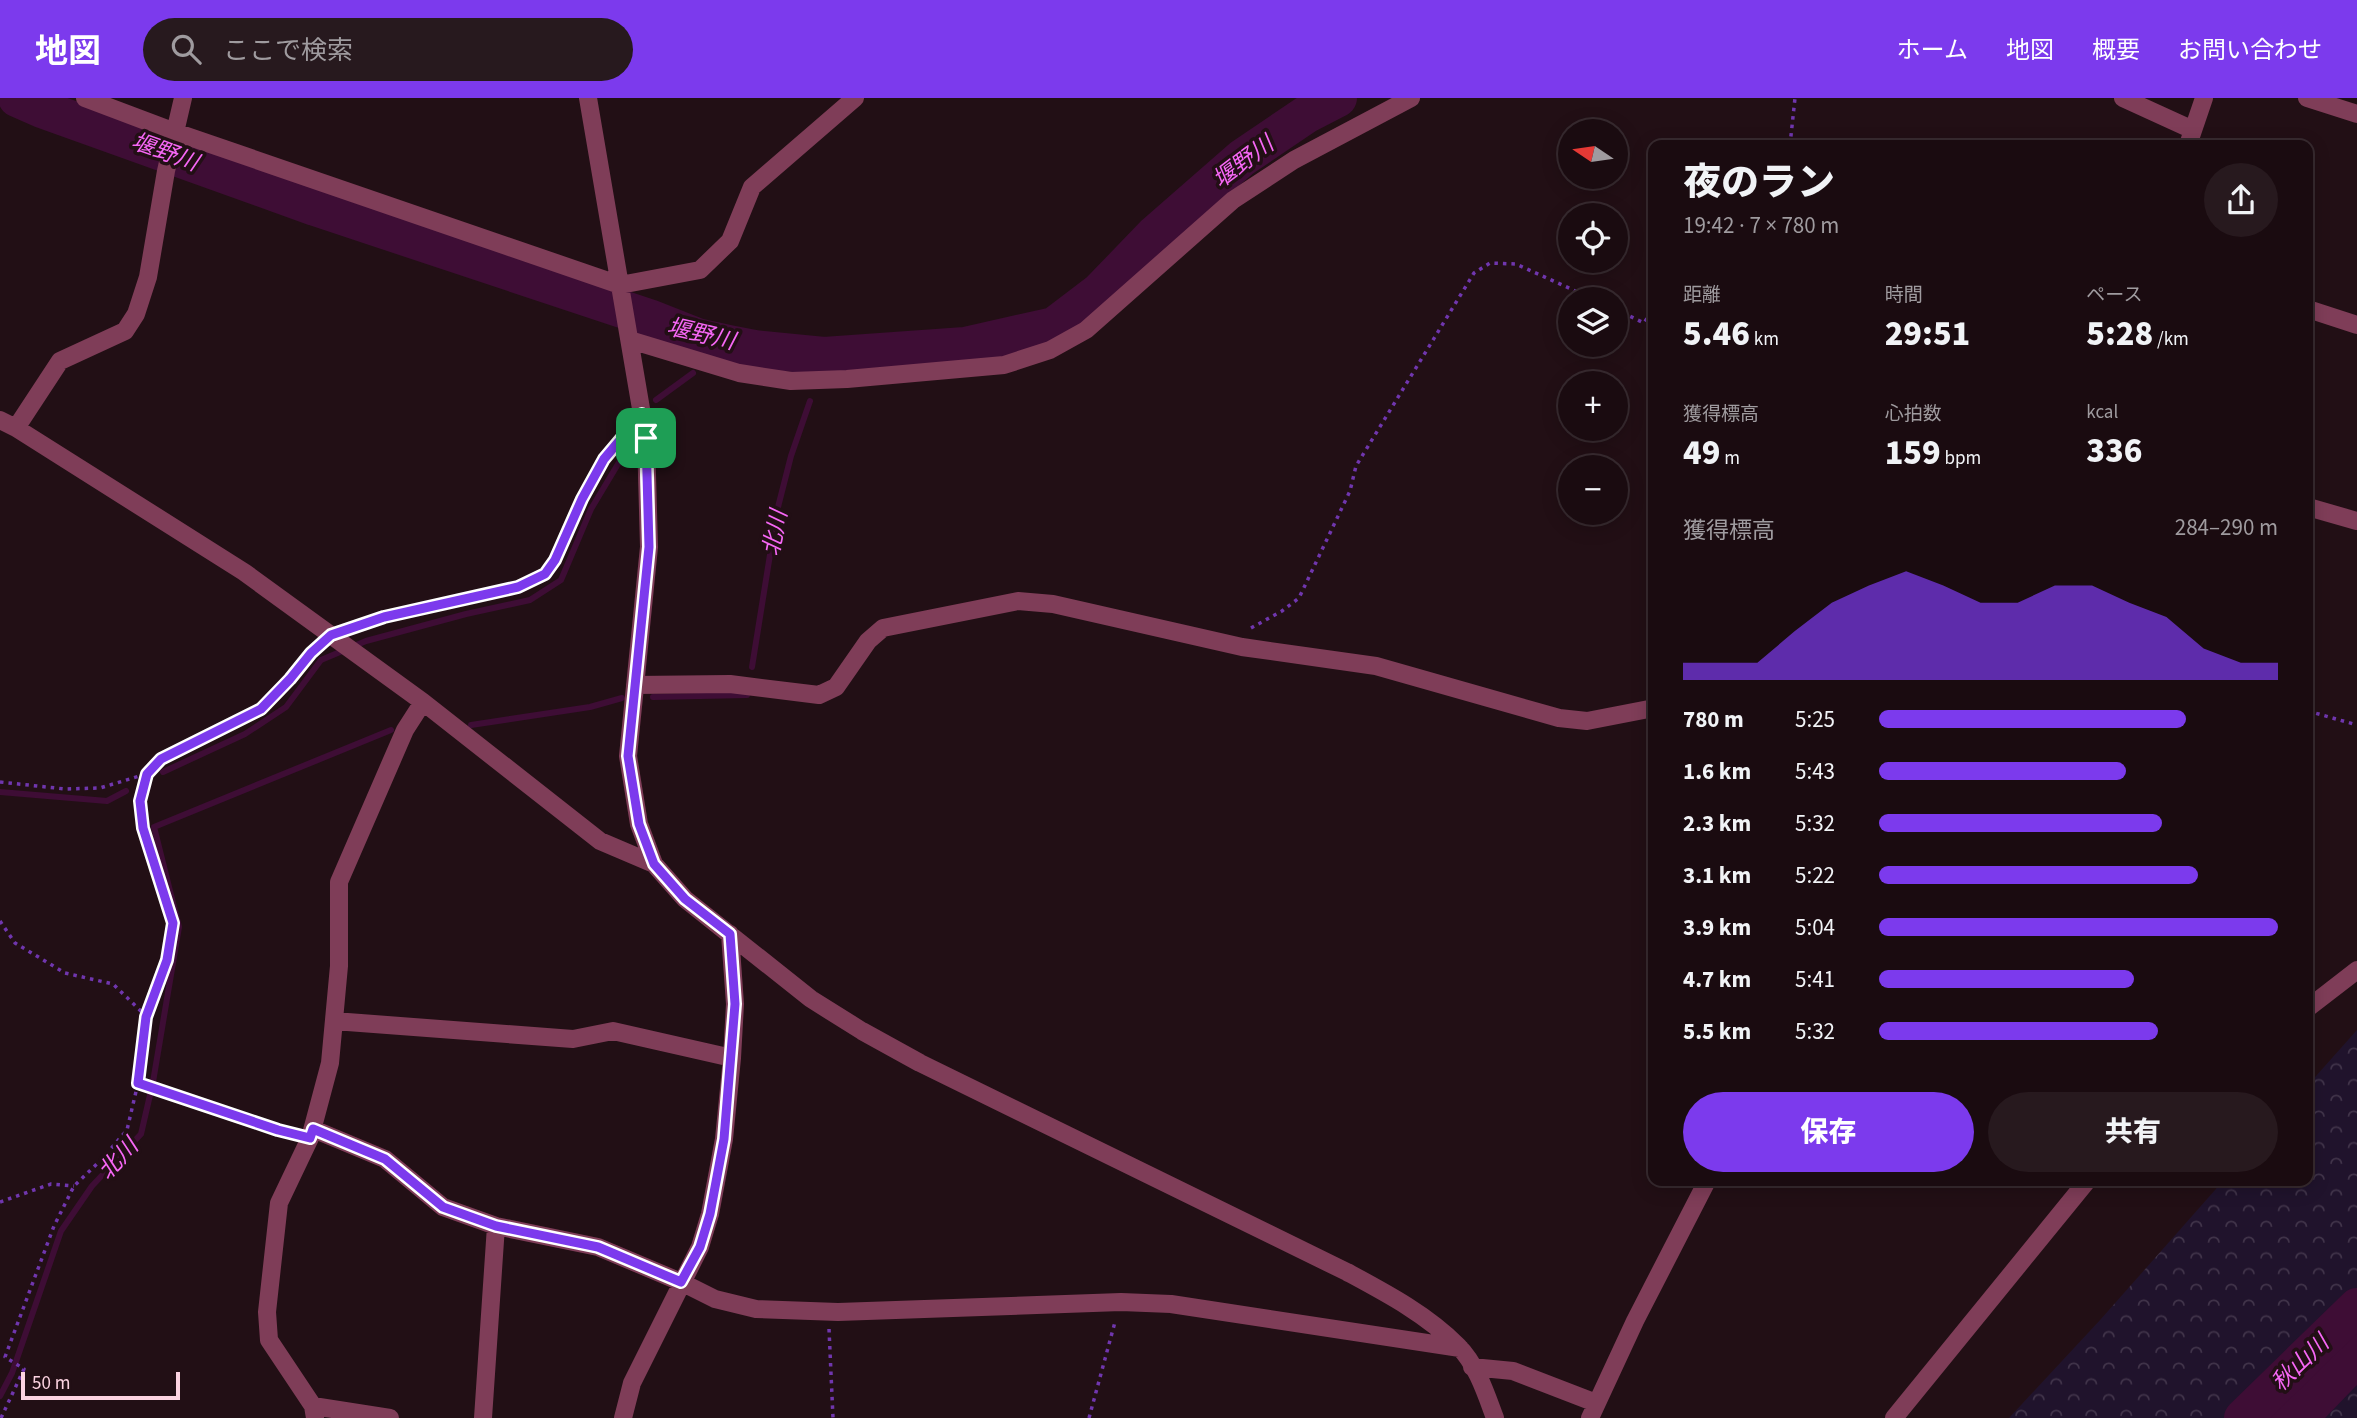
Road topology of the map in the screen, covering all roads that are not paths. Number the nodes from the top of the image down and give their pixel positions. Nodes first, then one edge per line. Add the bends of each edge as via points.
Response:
1 (85, 98) edge
2 (183, 98) edge
3 (588, 98) edge
4 (855, 98) edge
5 (1411, 98) edge
6 (2123, 98) edge
7 (2204, 98) edge
8 (2307, 98) edge
9 (2357, 114) edge
10 (175, 133) junction
11 (2190, 138) edge
12 (621, 290) junction
13 (2313, 311) edge
14 (2357, 324) edge
15 (629, 337) junction
16 (8, 424) edge
17 (2313, 508) edge
18 (2357, 521) edge
19 (635, 685) junction
20 (423, 702) junction
21 (1648, 709) edge
22 (654, 864) junction
23 (730, 934) junction
24 (2357, 970) edge
25 (2313, 1004) edge
26 (334, 1021) junction
27 (732, 1058) junction
28 (311, 1133) junction
29 (1704, 1186) edge
30 (2083, 1186) edge
31 (496, 1226) junction
32 (681, 1282) junction
33 (1460, 1348) junction
34 (1472, 1367) junction
35 (1593, 1411) edge
36 (314, 1412) edge
37 (390, 1418) edge
38 (482, 1418) edge
39 (623, 1418) edge
40 (1494, 1418) edge
41 (1894, 1418) edge

1 - 10 street
2 - 10 street
3 - 12 street
4 - 12 street via 752,187 730,241 700,270
5 - 15 street via 1294,160 1233,200 1086,330 1050,350 1004,365 791,381 739,373
6 - 11 street
7 - 11 street
8 - 9 street
10 - 12 street
10 - 16 street via 148,277 136,314 125,331 60,361
12 - 15 street
13 - 14 street
15 - 19 street via 646,438 649,547
16 - 20 street via 244,572
17 - 18 street
19 - 21 street via 730,684 819,695 836,687 868,641 883,628 1018,601 1053,604 1235,645 1376,666 1559,718 1587,721
19 - 22 street via 628,756 639,824
20 - 22 street via 600,841
20 - 26 street via 405,730 340,882
22 - 23 street via 685,899
23 - 27 street via 735,1004
23 - 33 street via 811,999 862,1031 1347,1272 1413,1308
24 - 25 street
26 - 27 street via 573,1039 613,1031
26 - 28 street via 330,1063
27 - 32 street via 710,1214 700,1247
28 - 31 street via 385,1159 443,1207
28 - 36 street via 279,1203 267,1312 269,1340
29 - 35 street
30 - 41 street
31 - 32 street via 598,1247
31 - 38 street
32 - 33 street via 715,1299 756,1309 827,1312 1171,1304
32 - 39 street via 632,1383
33 - 34 street
34 - 35 street via 1513,1371
34 - 40 street
36 - 37 street

